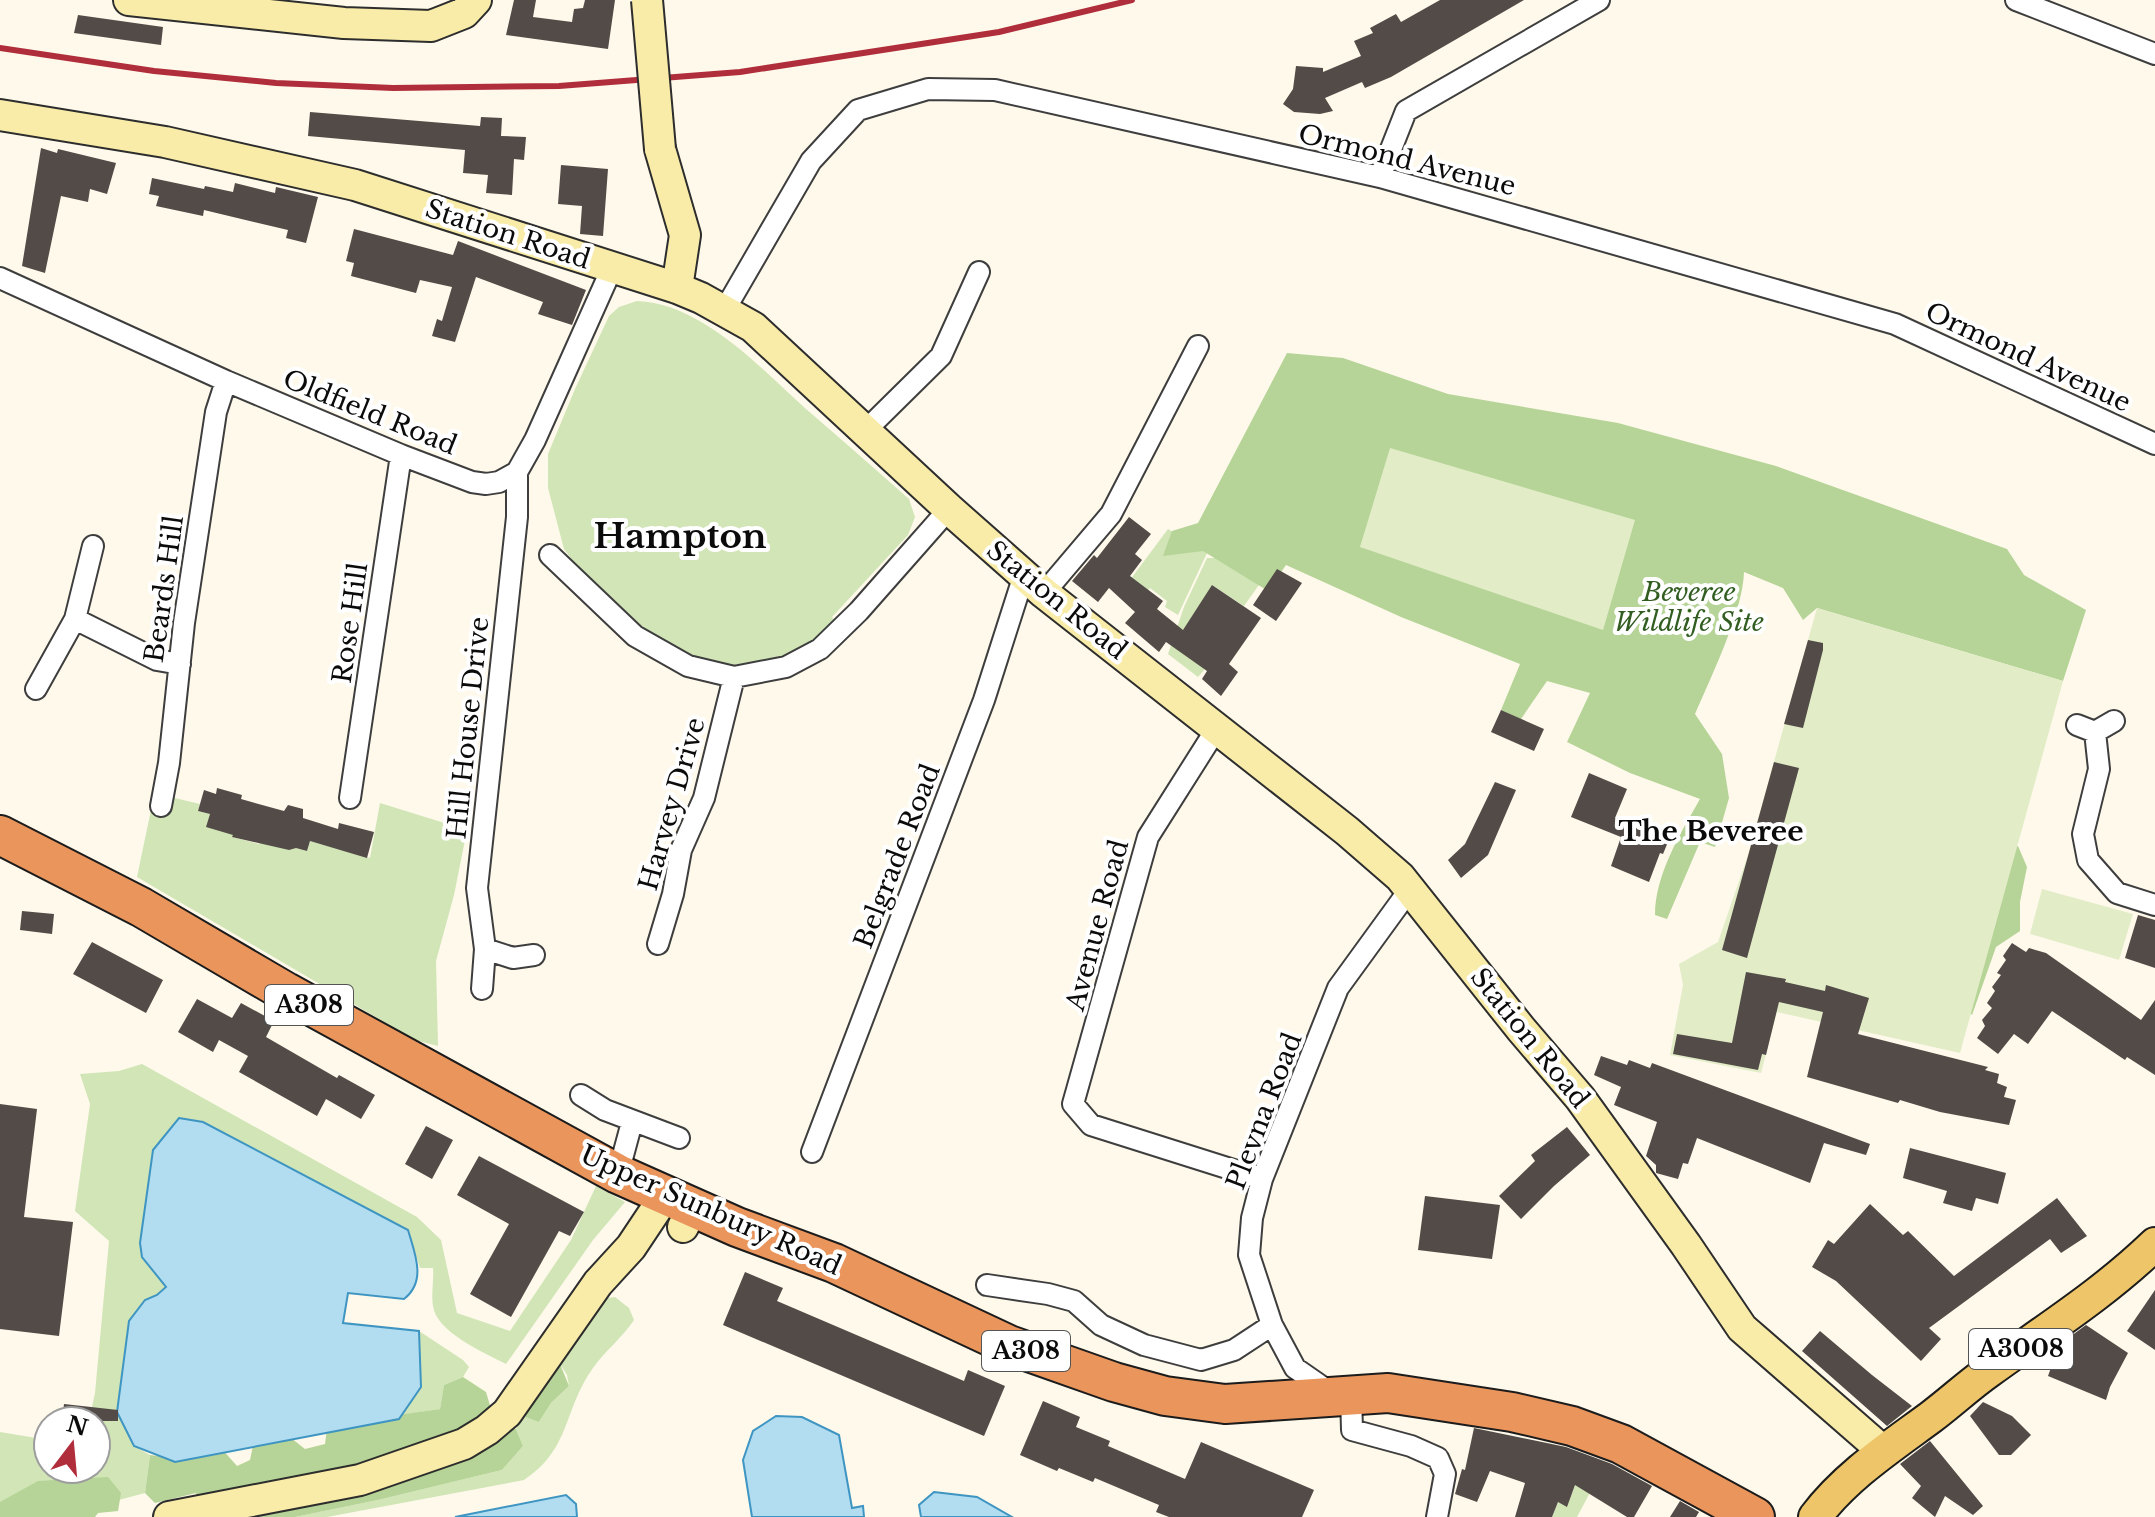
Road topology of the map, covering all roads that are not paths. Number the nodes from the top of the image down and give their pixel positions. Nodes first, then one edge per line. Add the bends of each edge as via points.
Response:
1 (129, 0) edge
2 (476, 0) edge
3 (647, 0) edge
4 (1599, 0) edge
5 (2016, 0) edge
6 (186, 4) edge
7 (2155, 54) edge
8 (0, 115) edge
9 (1380, 177) junction
10 (612, 268) junction
11 (979, 272) dead end
12 (0, 278) edge
13 (677, 288) junction
14 (724, 311) junction
15 (1198, 346) dead end
16 (226, 381) junction
17 (865, 431) junction
18 (2155, 444) edge
19 (401, 455) junction
20 (517, 472) junction
21 (949, 509) junction
22 (93, 546) dead end
23 (550, 555) dead end
24 (1034, 584) junction
25 (75, 619) junction
26 (180, 664) junction
27 (734, 677) junction
28 (36, 689) dead end
29 (2114, 721) dead end
30 (1217, 728) junction
31 (350, 798) dead end
32 (161, 806) dead end
33 (0, 835) edge
34 (1410, 889) junction
35 (2155, 905) edge
36 (658, 944) dead end
37 (485, 949) junction
38 (534, 955) dead end
39 (482, 989) dead end
40 (581, 1095) dead end
41 (632, 1122) junction
42 (679, 1138) dead end
43 (812, 1152) dead end
44 (618, 1174) junction
45 (1262, 1179) junction
46 (674, 1211) junction
47 (2155, 1244) edge
48 (987, 1285) dead end
49 (1272, 1325) junction
50 (1342, 1395) junction
51 (1883, 1451) junction
52 (1443, 1515) edge
53 (169, 1517) edge
54 (1755, 1517) edge
55 (1815, 1517) edge

1 - 6 street
2 - 6 street via 464,13 431,26 344,23
3 - 13 street, bridge via 660,149 685,235
4 - 9 street via 1406,111
5 - 7 street
8 - 10 street, Station Road via 165,142 355,185
9 - 14 street, Ormond Avenue via 995,90 928,89 858,110 811,161
9 - 18 street, Ormond Avenue via 1895,324
10 - 13 street, Station Road
10 - 20 street
11 - 17 street via 941,356
12 - 16 street, Oldfield Road
13 - 14 street, Station Road
14 - 17 street, Station Road via 773,343
15 - 24 street via 1111,514
16 - 19 street, Oldfield Road
16 - 26 street, Beards Hill via 216,412
17 - 21 street, Station Road
19 - 20 street, Oldfield Road via 472,482 499,482
19 - 31 street, Rose Hill
20 - 37 street, Hill House Drive via 517,517 477,888
21 - 24 street, Station Road
21 - 27 street via 820,649 786,667
22 - 25 street
23 - 27 street via 635,636 688,666
24 - 30 street, Station Road
24 - 43 street, Belgrade Road via 984,700
25 - 26 street via 157,660
25 - 28 street
26 - 32 street, Beards Hill
27 - 36 street, Harvey Drive via 704,798 681,850
29 - 35 street via 2086,729 2099,769 2083,834 2088,860 2117,893
30 - 34 street, Station Road via 1347,831
30 - 45 street, Avenue Road via 1148,837 1073,1104 1091,1125
33 - 44 highway, Upper Sunbury Road / A308 via 141,907
34 - 45 street, Plevna Road via 1338,988
34 - 51 street, Station Road via 1580,1098 1742,1328
37 - 38 street via 513,958
37 - 39 street, Hill House Drive
40 - 41 street
41 - 42 street
41 - 44 street
44 - 46 highway, Upper Sunbury Road / A308
45 - 49 street, Plevna Road via 1249,1255
46 - 50 highway, Upper Sunbury Road / A308 via 724,1221 834,1263 1009,1345 1114,1382 1225,1404
46 - 53 street via 598,1283 507,1413 464,1444 360,1480
47 - 51 main road, A3008 via 2073,1314
48 - 49 street via 1074,1301 1101,1325 1144,1345 1201,1360 1234,1350
49 - 50 street, Plevna Road via 1295,1368
50 - 52 street via 1352,1430 1438,1458 1445,1474
50 - 54 highway, A308 via 1388,1393 1465,1403 1572,1426 1621,1444
51 - 55 main road, A3008 via 1833,1493

